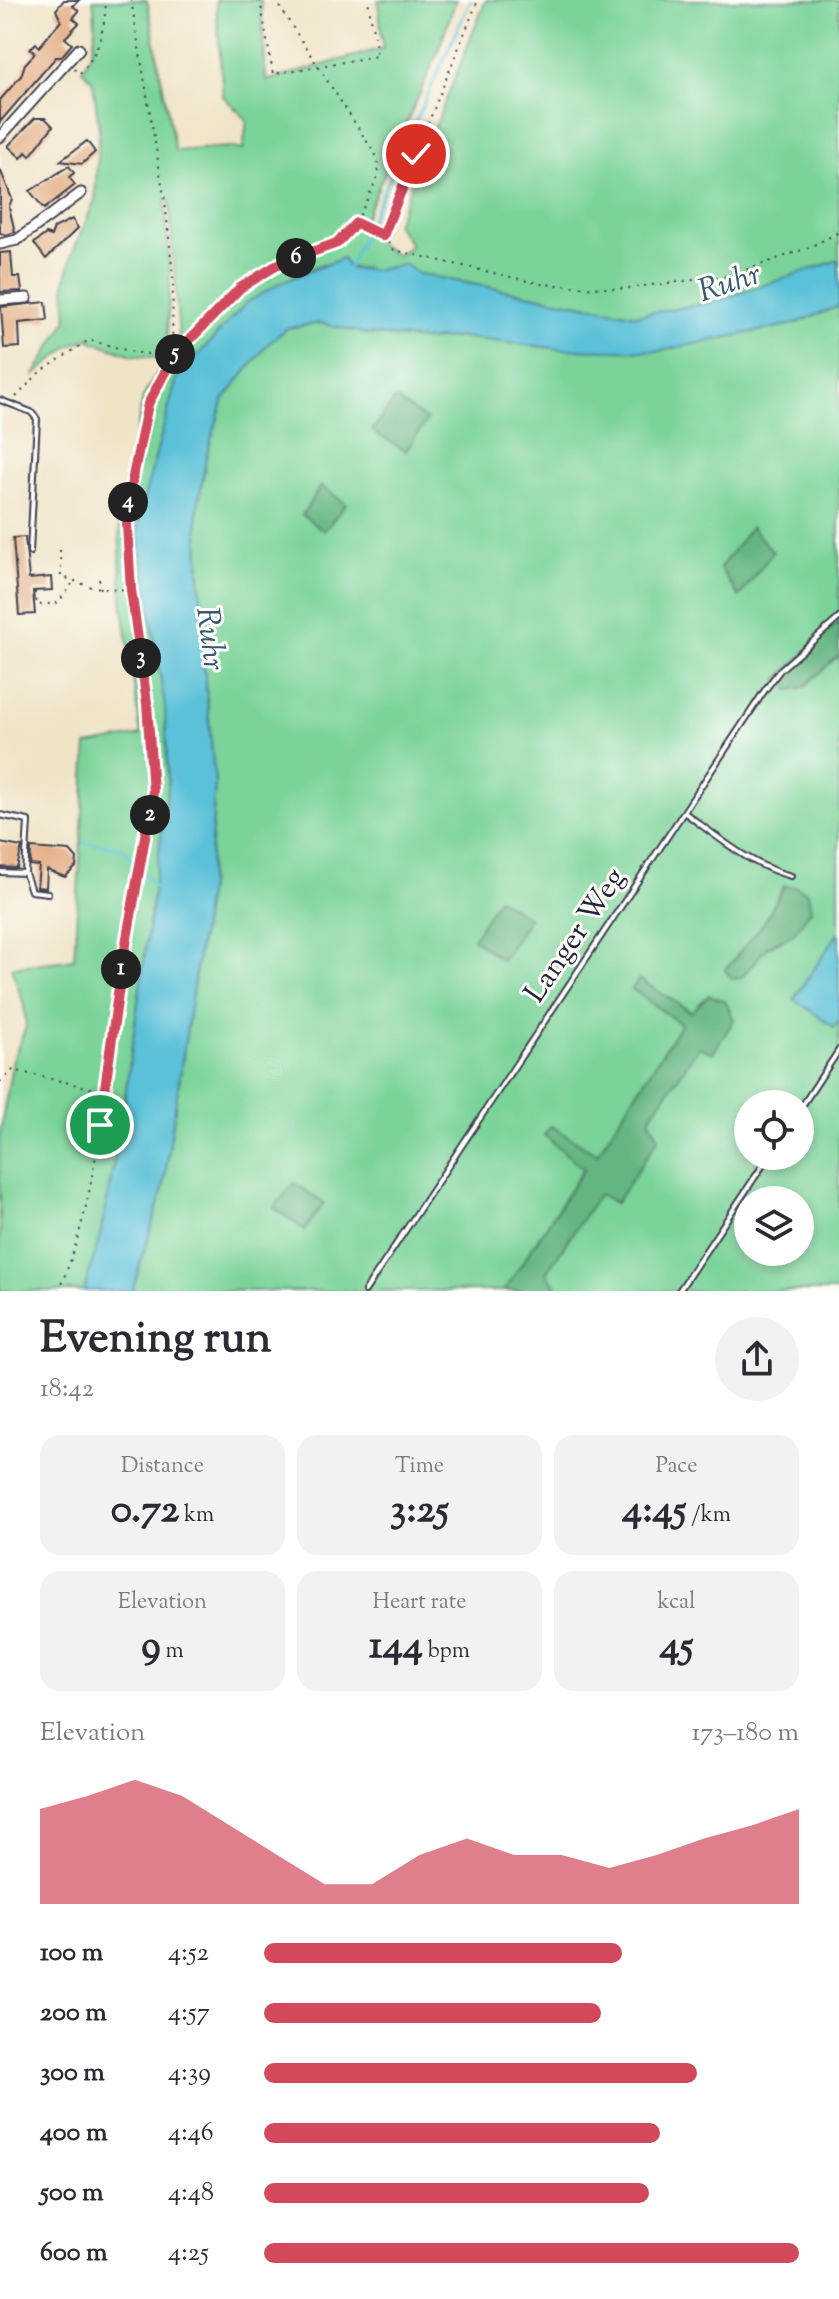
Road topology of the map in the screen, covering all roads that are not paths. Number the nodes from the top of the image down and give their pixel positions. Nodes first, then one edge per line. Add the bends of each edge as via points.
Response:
1 (79, 49) dead end
2 (0, 137) edge
3 (81, 193) dead end
4 (0, 244) edge
5 (27, 298) dead end
6 (0, 300) edge
7 (0, 400) edge
8 (30, 552) dead end
9 (839, 618) edge
10 (685, 813) junction
11 (0, 815) edge
12 (0, 872) edge
13 (25, 873) junction
14 (791, 876) dead end
15 (48, 893) dead end
16 (839, 1050) edge
17 (813, 1090) edge
18 (760, 1170) edge
19 (365, 1291) edge
20 (679, 1291) edge

1 - 2 street
3 - 4 street via 17,240
5 - 6 street
7 - 8 lane via 37,419
9 - 10 lane, Langer Weg via 780,670
10 - 14 lane via 753,861
10 - 19 lane, Langer Weg
11 - 13 lane via 28,821
12 - 13 lane
13 - 15 lane via 31,891
16 - 17 lane
18 - 20 lane

